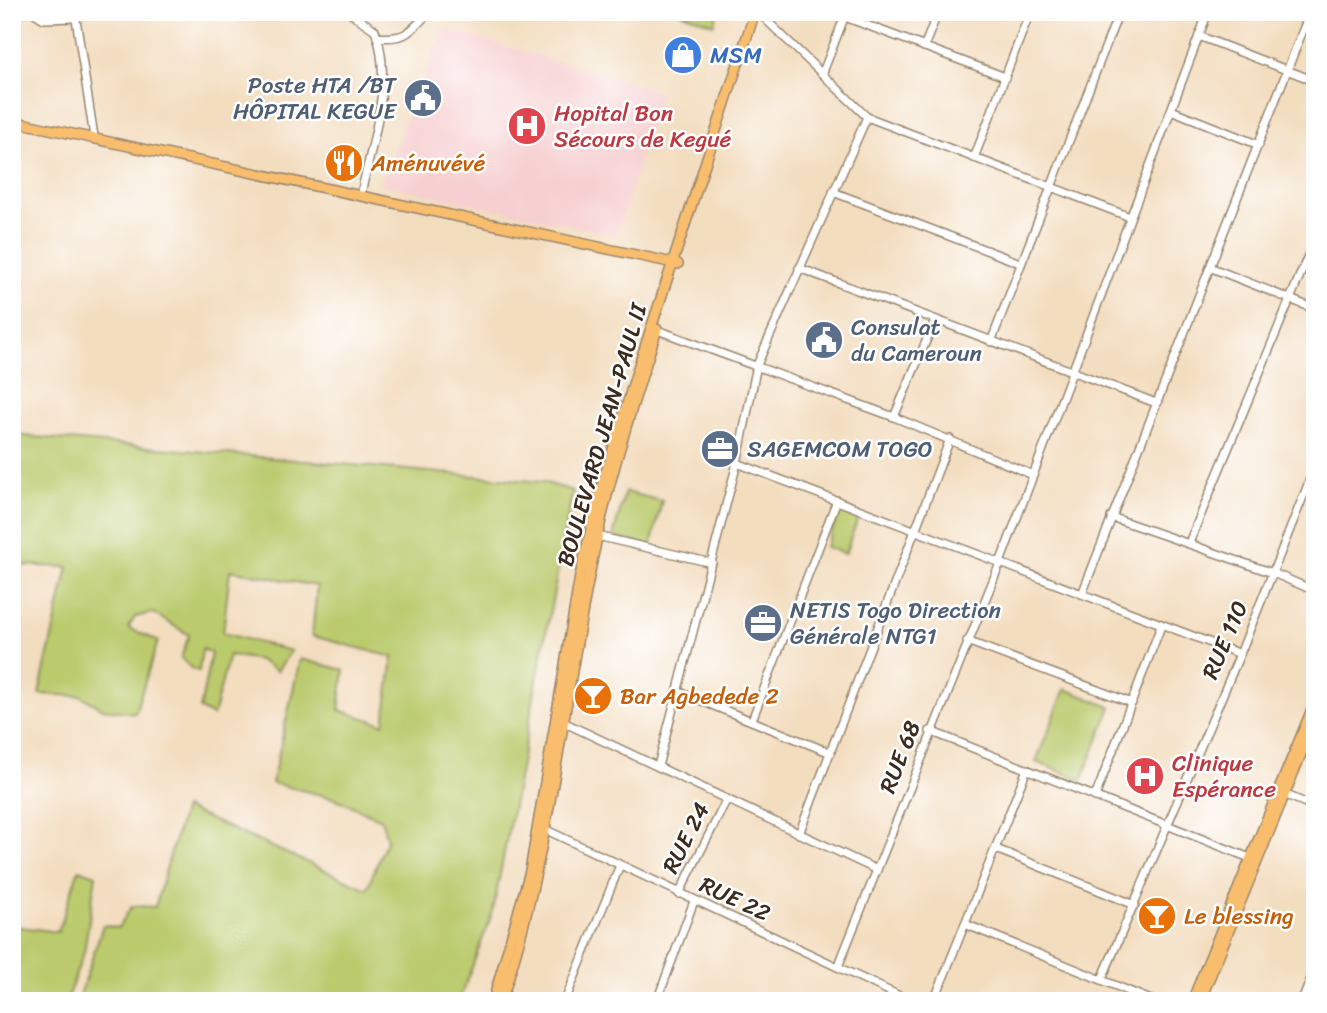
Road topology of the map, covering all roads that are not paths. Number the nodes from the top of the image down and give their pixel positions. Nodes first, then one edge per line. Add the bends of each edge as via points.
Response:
1 (33, 12) edge
2 (349, 12) edge
3 (429, 12) edge
4 (938, 12) edge
5 (1030, 12) edge
6 (1119, 12) edge
7 (1208, 12) edge
8 (1310, 12) edge
9 (759, 13) edge
10 (846, 14) edge
11 (75, 15) edge
12 (1199, 36) junction
13 (377, 37) junction
14 (925, 47) junction
15 (1286, 70) junction
16 (823, 72) junction
17 (1005, 77) junction
18 (1315, 81) edge
19 (1171, 110) junction
20 (867, 117) junction
21 (12, 121) edge
22 (94, 136) junction
23 (1259, 145) junction
24 (974, 158) junction
25 (1050, 186) junction
26 (833, 192) junction
27 (361, 194) junction
28 (1130, 217) junction
29 (1315, 239) edge
30 (1020, 263) junction
31 (676, 264) junction
32 (799, 268) junction
33 (1212, 268) junction
34 (1290, 300) junction
35 (1315, 309) edge
36 (935, 320) junction
37 (654, 329) junction
38 (991, 342) junction
39 (757, 365) junction
40 (1071, 372) junction
41 (1156, 403) junction
42 (894, 417) junction
43 (950, 439) junction
44 (737, 463) junction
45 (1315, 467) edge
46 (1033, 475) junction
47 (837, 500) junction
48 (1111, 517) junction
49 (915, 529) junction
50 (597, 536) junction
51 (1189, 543) junction
52 (712, 563) junction
53 (1000, 563) junction
54 (1273, 573) junction
55 (1315, 591) edge
56 (1082, 594) junction
57 (1161, 626) junction
58 (967, 641) junction
59 (1240, 654) junction
60 (677, 691) junction
61 (1315, 702) edge
62 (1132, 703) junction
63 (752, 720) junction
64 (1315, 720) edge
65 (563, 722) junction
66 (930, 731) junction
67 (831, 753) junction
68 (659, 766) junction
69 (1027, 769) junction
70 (1284, 794) junction
71 (1095, 797) junction
72 (727, 799) junction
73 (1315, 807) edge
74 (1168, 827) junction
75 (542, 828) junction
76 (799, 834) junction
77 (996, 849) junction
78 (1253, 859) junction
79 (620, 865) junction
80 (877, 870) junction
81 (679, 894) junction
82 (694, 901) junction
83 (1135, 905) junction
84 (965, 924) junction
85 (838, 967) junction
86 (1315, 969) edge
87 (1102, 979) junction
88 (1312, 981) edge
89 (493, 1001) edge
90 (501, 1001) edge
91 (565, 1001) edge
92 (657, 1001) edge
93 (910, 1001) edge
94 (934, 1001) edge
95 (1153, 1001) edge
96 (1192, 1001) edge
97 (1200, 1001) edge
98 (1302, 1001) edge

1 - 11 street via 44,19
2 - 13 street via 375,30
3 - 13 street via 398,39
4 - 14 street
5 - 17 street
6 - 25 street
7 - 12 street, RUE 68
8 - 15 street
9 - 16 street
9 - 31 main road, BOULEVARD JEAN-PAUL II
10 - 14 street
10 - 16 street
11 - 22 street
12 - 15 street
12 - 19 street, RUE 68
13 - 27 street via 383,83
14 - 17 street
15 - 18 street
15 - 23 street
16 - 20 street
17 - 24 street
19 - 23 street
19 - 28 street, RUE 68
20 - 24 street
20 - 26 street
21 - 22 main road
22 - 27 main road
23 - 33 street
24 - 25 street
25 - 28 street
25 - 30 street
26 - 30 street
26 - 32 street
27 - 31 main road
28 - 40 street, RUE 68
29 - 34 street
30 - 38 street
31 - 37 main road, BOULEVARD JEAN-PAUL II
32 - 36 street
32 - 39 street
33 - 34 street
33 - 41 street
34 - 35 street
34 - 51 street
36 - 38 street
36 - 42 street
37 - 39 street
37 - 50 main road, BOULEVARD JEAN-PAUL II
37 - 75 main road, BOULEVARD JEAN-PAUL II via 599,495 580,576
38 - 40 street
39 - 42 street
39 - 44 street
40 - 41 street
40 - 46 street, RUE 68
41 - 48 street
42 - 43 street
43 - 46 street
43 - 49 street
44 - 47 street
44 - 52 street
45 - 54 street, RUE 110
46 - 53 street, RUE 68
47 - 49 street
47 - 63 street
48 - 51 street
48 - 56 street
49 - 53 street
49 - 67 street
50 - 52 street
50 - 65 main road, BOULEVARD JEAN-PAUL II
51 - 54 street
52 - 60 street
53 - 56 street
53 - 58 street, RUE 68
54 - 55 street
54 - 59 street, RUE 110
56 - 57 street
57 - 59 street
57 - 62 street
58 - 62 street
58 - 66 street, RUE 68
59 - 74 street, RUE 110
60 - 63 street
60 - 68 street
61 - 78 main road
62 - 71 street
63 - 67 street
64 - 70 main road
65 - 68 street
65 - 75 main road, BOULEVARD JEAN-PAUL II
66 - 69 street
66 - 80 street, RUE 68
67 - 76 street
68 - 72 street
69 - 71 street
69 - 77 street
70 - 73 street
70 - 78 main road
71 - 74 street
72 - 76 street
72 - 81 street, RUE 24
74 - 78 street
74 - 83 street, RUE 110
75 - 79 street, RUE 22
75 - 89 main road, BOULEVARD JEAN-PAUL II
75 - 90 main road, BOULEVARD JEAN-PAUL II via 526,916
76 - 80 street
77 - 83 street
77 - 84 street
78 - 96 main road
78 - 97 main road
79 - 81 street, RUE 22
79 - 91 street
80 - 85 street, RUE 68
81 - 82 street, RUE 22
82 - 85 street, RUE 22
82 - 92 street
83 - 87 street, RUE 110
84 - 87 street
84 - 94 street
85 - 93 street, RUE 22
86 - 88 street
87 - 95 street
88 - 98 street

